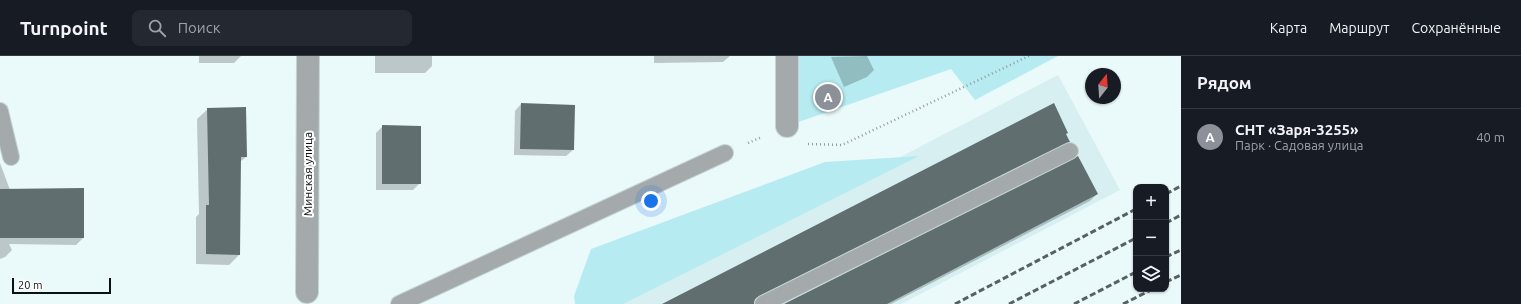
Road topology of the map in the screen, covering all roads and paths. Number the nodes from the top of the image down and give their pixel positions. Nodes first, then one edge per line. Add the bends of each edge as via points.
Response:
1 (308, 56) edge
2 (787, 56) edge
3 (1029, 56) edge
4 (0, 111) edge
5 (787, 126) junction
6 (1070, 151) dead end
7 (725, 153) joint
8 (11, 157) dead end
9 (308, 298) edge
10 (399, 304) edge
11 (763, 304) edge

1 - 9 street, Минская улица
2 - 5 street
3 - 5 path via 842,145 809,145
4 - 8 lane
5 - 7 path
6 - 11 lane
7 - 10 lane

